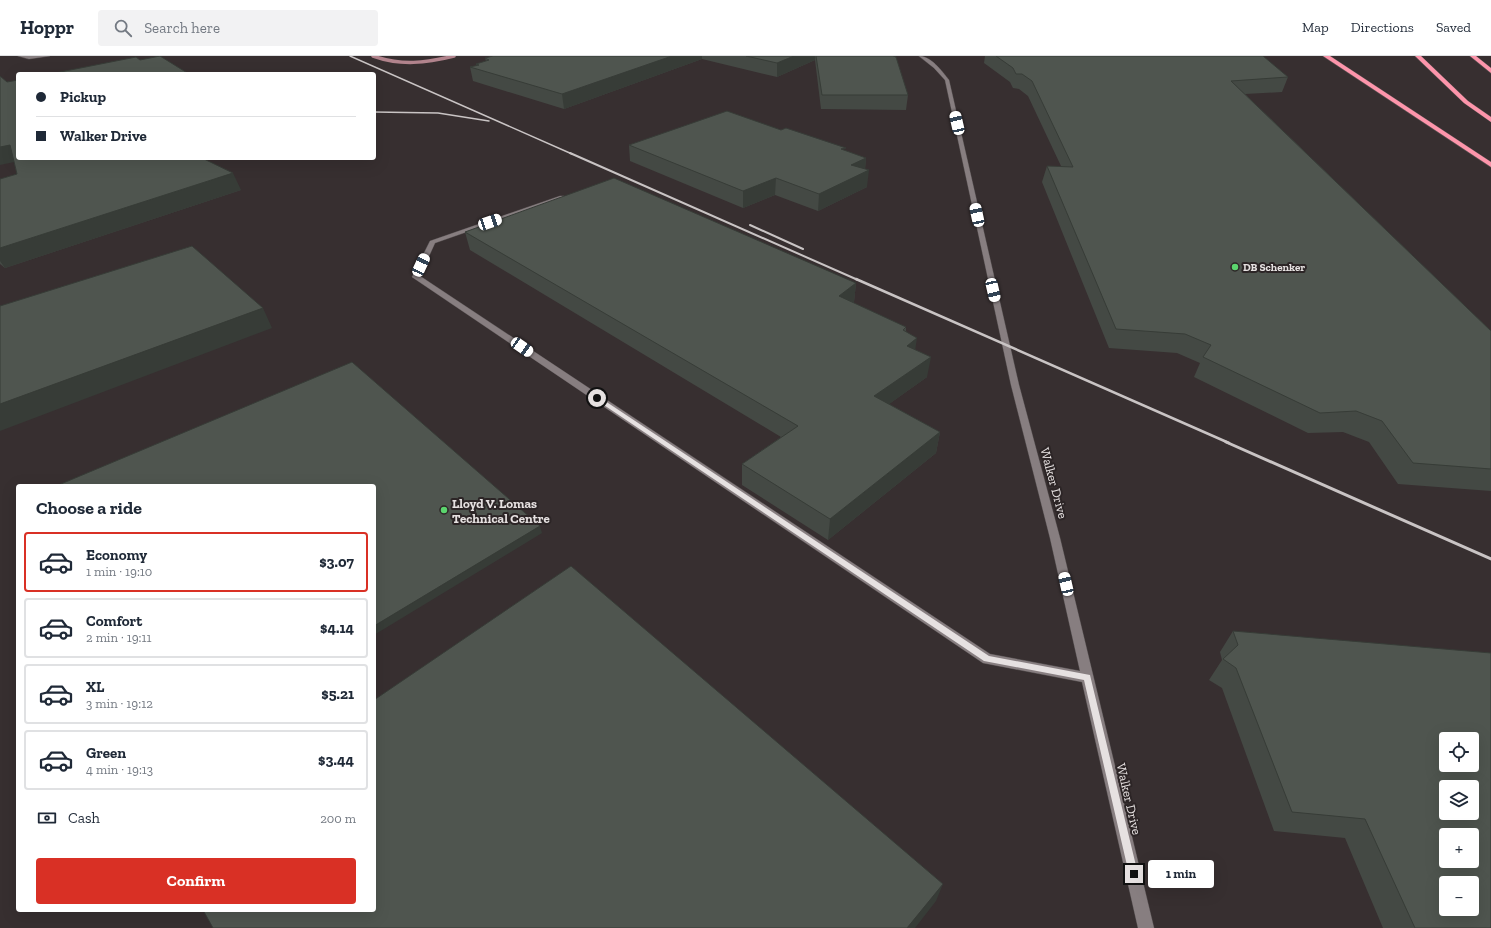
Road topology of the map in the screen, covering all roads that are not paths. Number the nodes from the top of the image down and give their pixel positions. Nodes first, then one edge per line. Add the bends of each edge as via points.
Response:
1 (20, 56) edge
2 (48, 56) edge
3 (921, 56) edge
4 (1326, 56) edge
5 (1418, 56) edge
6 (1473, 56) edge
7 (1491, 71) edge
8 (1491, 120) edge
9 (1491, 165) edge
10 (562, 197) edge
11 (1087, 678) junction
12 (1146, 928) edge

1 - 2 street
3 - 11 street, Walker Drive via 936,66 947,80 1015,385 1055,538
4 - 9 highway
5 - 8 highway via 1466,102
6 - 7 highway
10 - 11 street via 432,242 416,277 987,659
11 - 12 street, Walker Drive

